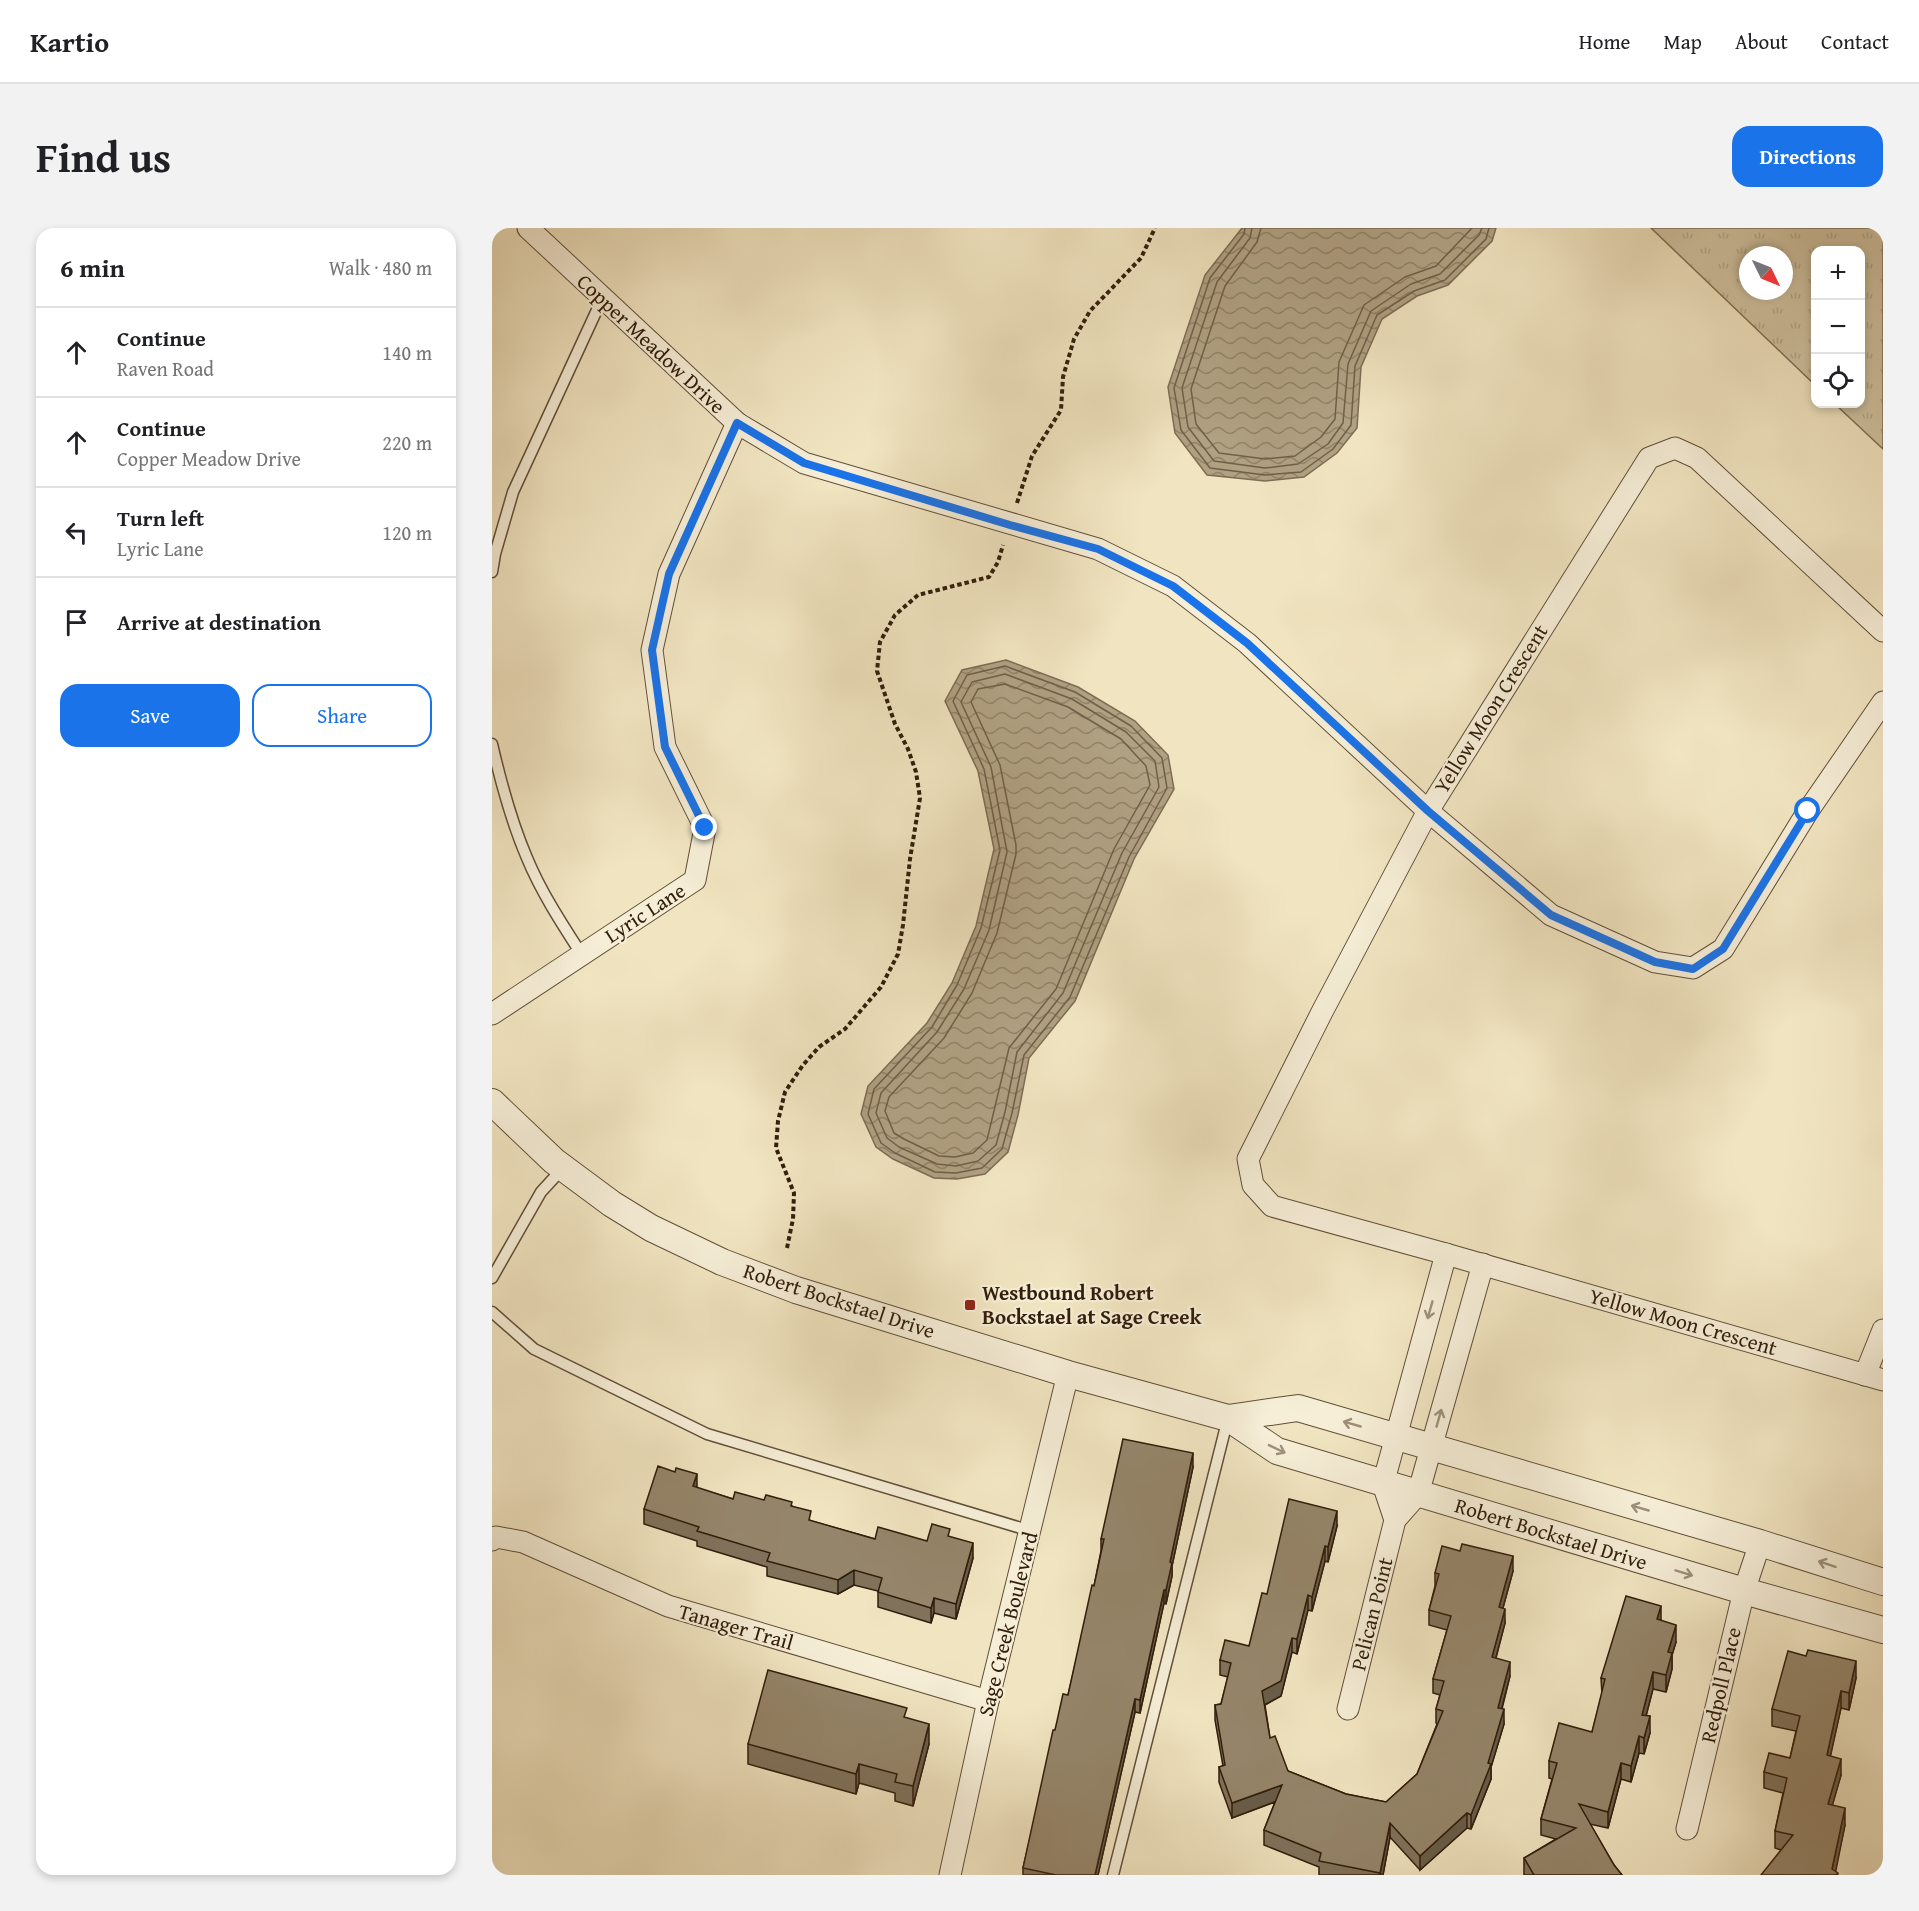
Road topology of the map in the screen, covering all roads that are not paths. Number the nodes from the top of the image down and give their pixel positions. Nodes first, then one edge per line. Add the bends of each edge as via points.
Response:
1 (528, 228) edge
2 (602, 299) junction
3 (737, 423) junction
4 (492, 572) edge
5 (1883, 631) edge
6 (1883, 702) edge
7 (492, 744) edge
8 (1428, 811) junction
9 (582, 955) junction
10 (492, 1014) edge
11 (492, 1102) edge
12 (563, 1167) junction
13 (1446, 1254) junction
14 (1483, 1264) junction
15 (492, 1278) edge
16 (492, 1312) edge
17 (1883, 1330) edge
18 (1068, 1374) junction
19 (1874, 1377) edge
20 (1228, 1418) junction
21 (1395, 1437) junction
22 (1430, 1448) junction
23 (1383, 1484) junction
24 (1418, 1494) junction
25 (1395, 1520) junction
26 (1031, 1532) junction
27 (492, 1540) edge
28 (1760, 1543) junction
29 (1883, 1582) edge
30 (1744, 1591) junction
31 (1883, 1630) edge
32 (988, 1701) junction
33 (1348, 1709) dead end
34 (1687, 1829) dead end
35 (953, 1874) edge
36 (1113, 1875) edge

1 - 2 street, Copper Meadow Drive
2 - 3 street, Copper Meadow Drive
2 - 4 lane via 513,492
3 - 8 street, Copper Meadow Drive via 804,463 1098,549 1173,586 1247,643
3 - 9 street, Lyric Lane via 669,574 652,650 665,747 705,828 695,880
5 - 8 street, Yellow Moon Crescent via 1697,458 1675,448 1649,458
6 - 8 street, Copper Meadow Drive via 1808,811 1723,949 1693,969 1655,962 1551,915
7 - 9 lane via 504,796 527,860
8 - 13 street, Yellow Moon Crescent via 1248,1160 1253,1185 1272,1206
9 - 10 street, Lyric Lane
11 - 12 street, Robert Bockstael Drive
12 - 15 lane via 541,1192
12 - 18 street, Robert Bockstael Drive via 651,1228 722,1262 796,1290
13 - 14 street, Yellow Moon Crescent
13 -> 21 street
14 - 19 street, Yellow Moon Crescent
22 -> 14 street
16 - 26 lane via 534,1349 707,1434
17 - 19 street
18 - 20 street, Robert Bockstael Drive
18 - 26 street, Sage Creek Boulevard
21 -> 20 street, Robert Bockstael Drive via 1298,1408
20 -> 23 street, Robert Bockstael Drive via 1277,1451
20 - 36 lane
21 - 22 street, Robert Bockstael Drive
21 - 23 street
22 - 24 street
28 -> 22 street, Robert Bockstael Drive
23 - 24 street, Robert Bockstael Drive
23 - 25 street
24 - 25 street, Pelican Point
24 -> 30 street, Robert Bockstael Drive
25 - 33 street, Pelican Point
26 - 32 street, Sage Creek Boulevard
27 - 32 street, Tanager Trail via 496,1537 523,1542 668,1606
29 -> 28 street, Robert Bockstael Drive
28 - 30 street, Redpoll Place
30 - 31 street, Robert Bockstael Drive
30 - 34 street, Redpoll Place
32 - 35 street, Sage Creek Boulevard

